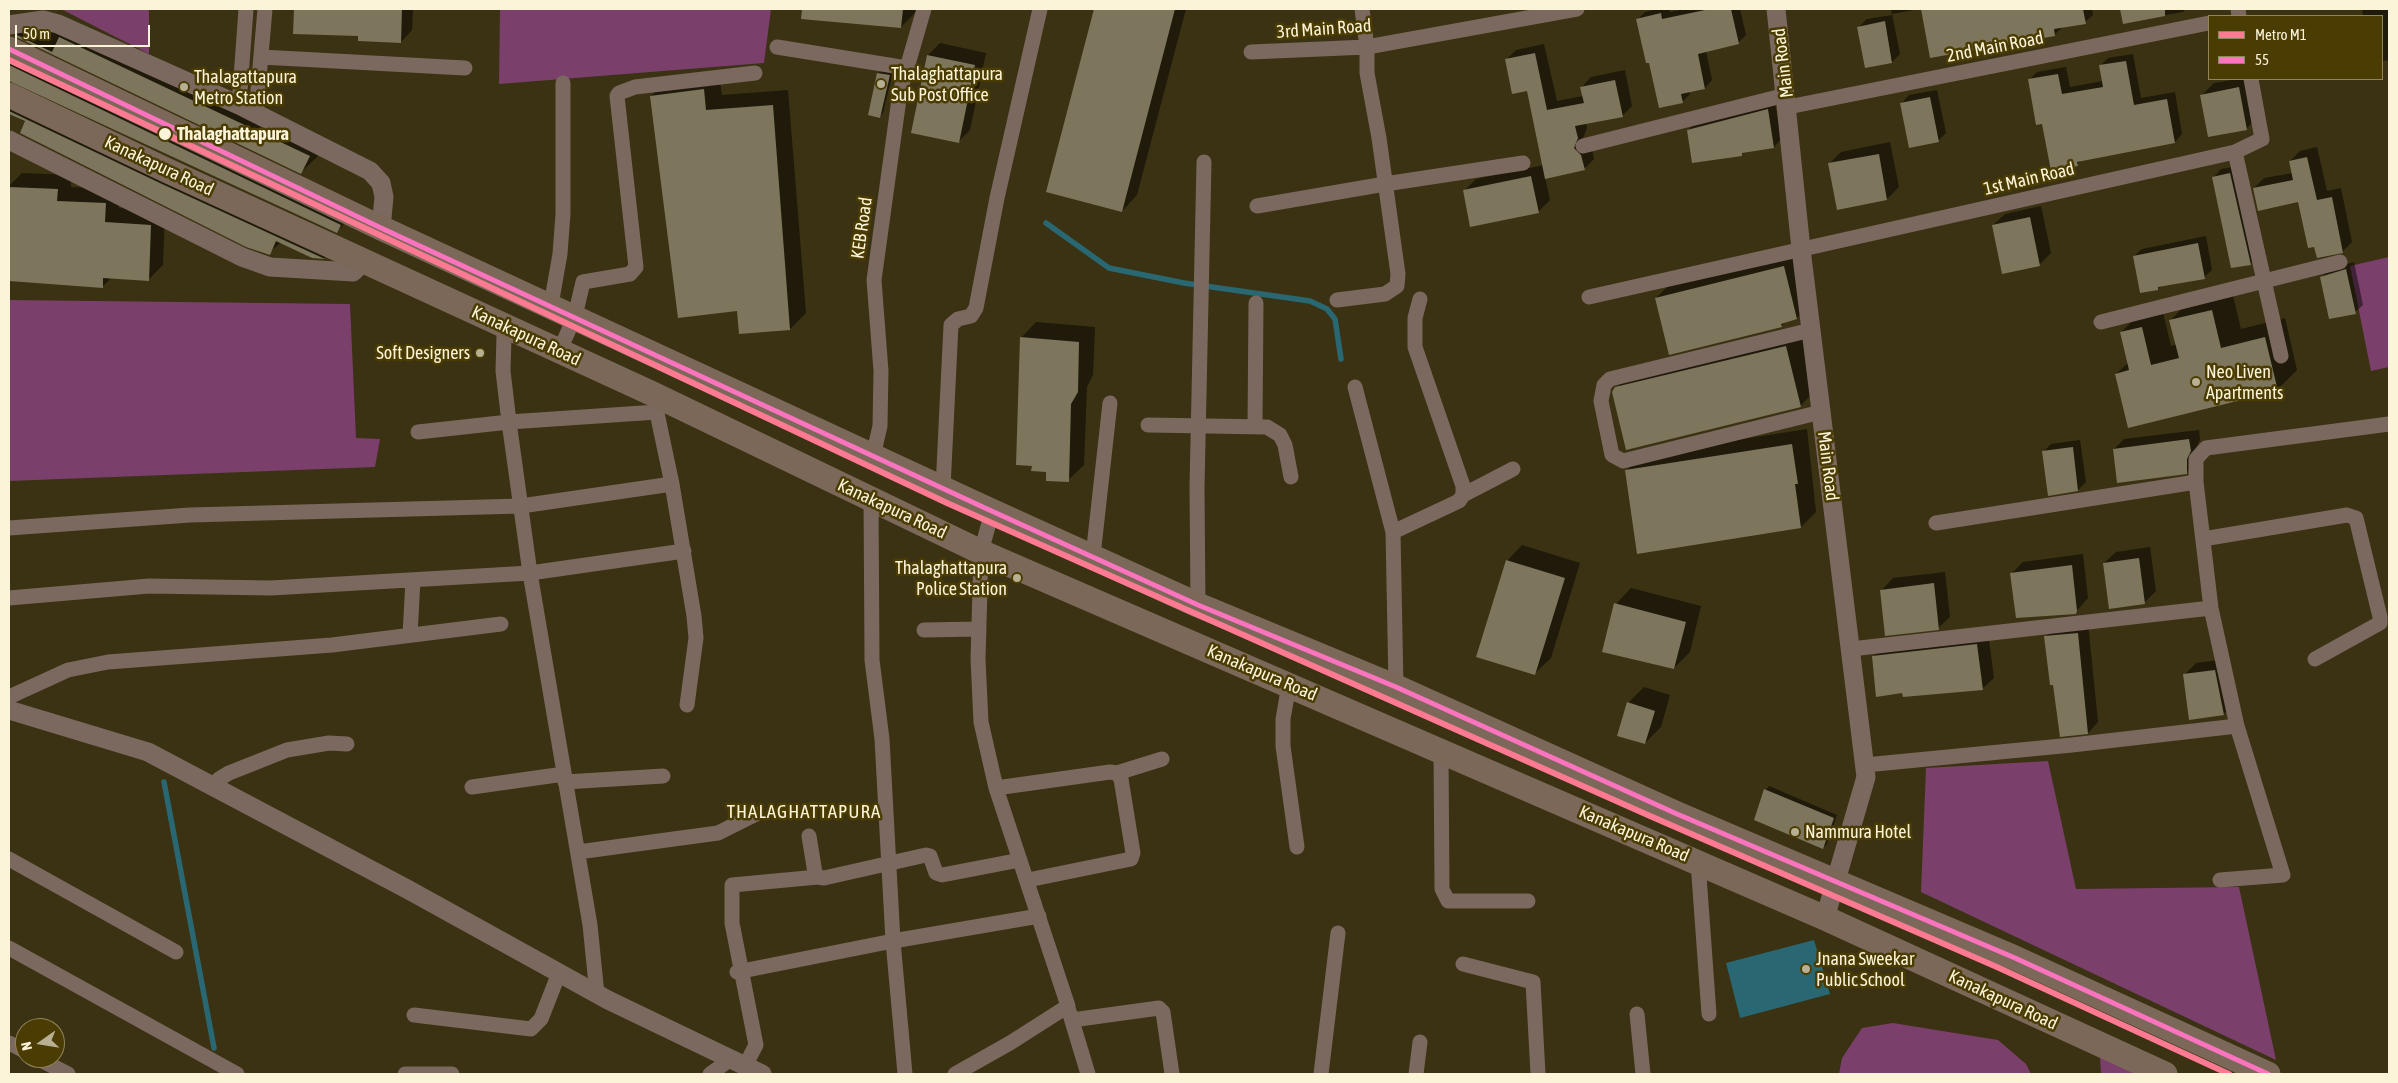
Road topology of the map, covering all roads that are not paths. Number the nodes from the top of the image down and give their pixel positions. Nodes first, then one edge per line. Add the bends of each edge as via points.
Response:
1 (246, 9) edge
2 (265, 9) edge
3 (924, 9) edge
4 (1040, 9) edge
5 (1362, 9) edge
6 (1577, 9) edge
7 (1776, 9) edge
8 (2208, 23) edge
9 (9, 25) edge
10 (777, 47) dead end
11 (1368, 47) junction
12 (9, 48) edge
13 (1251, 52) dead end
14 (261, 57) junction
15 (465, 68) dead end
16 (907, 68) junction
17 (755, 73) dead end
18 (2251, 80) edge
19 (563, 83) dead end
20 (9, 95) edge
21 (1787, 101) junction
22 (238, 105) junction
23 (256, 114) junction
24 (9, 140) edge
25 (1584, 146) dead end
26 (2235, 152) junction
27 (1204, 162) dead end
28 (1523, 163) dead end
29 (1385, 184) junction
30 (1257, 206) dead end
31 (381, 228) junction
32 (1801, 249) junction
33 (365, 260) junction
34 (2340, 262) dead end
35 (2263, 280) junction
36 (1589, 297) dead end
37 (1420, 299) dead end
38 (1337, 300) dead end
39 (1256, 303) dead end
40 (551, 305) junction
41 (575, 316) junction
42 (2102, 322) dead end
43 (508, 328) junction
44 (1811, 330) junction
45 (559, 352) junction
46 (2281, 356) dead end
47 (1355, 387) dead end
48 (1110, 402) dead end
49 (655, 403) junction
50 (1821, 412) junction
51 (509, 422) junction
52 (2389, 424) edge
53 (1148, 425) dead end
54 (1198, 427) junction
55 (1255, 427) junction
56 (418, 432) dead end
57 (873, 456) junction
58 (1513, 469) dead end
59 (1291, 477) dead end
60 (2196, 482) junction
61 (672, 484) junction
62 (942, 488) junction
63 (1463, 495) junction
64 (871, 498) junction
65 (521, 506) junction
66 (992, 512) junction
67 (1936, 524) dead end
68 (9, 528) edge
69 (1393, 532) junction
70 (2203, 539) junction
71 (684, 551) junction
72 (980, 552) junction
73 (1093, 556) junction
74 (530, 573) junction
75 (414, 580) junction
76 (9, 598) edge
77 (1198, 605) junction
78 (2212, 608) junction
79 (501, 624) dead end
80 (924, 630) dead end
81 (979, 630) junction
82 (410, 635) junction
83 (1851, 649) junction
84 (2316, 659) dead end
85 (1289, 685) junction
86 (1396, 687) junction
87 (9, 698) edge
88 (687, 706) dead end
89 (9, 710) edge
90 (2237, 726) junction
91 (347, 744) dead end
92 (1441, 751) junction
93 (1162, 759) dead end
94 (1864, 765) junction
95 (1117, 773) junction
96 (663, 776) dead end
97 (565, 778) junction
98 (213, 786) junction
99 (472, 787) dead end
100 (996, 788) junction
101 (756, 814) dead end
102 (809, 836) dead end
103 (1298, 847) dead end
104 (578, 852) junction
105 (9, 859) edge
106 (1020, 860) junction
107 (1698, 862) junction
108 (889, 864) junction
109 (818, 877) junction
110 (1028, 880) junction
111 (2220, 880) dead end
112 (1836, 882) junction
113 (1528, 901) dead end
114 (1039, 916) junction
115 (1825, 918) junction
116 (1338, 933) dead end
117 (893, 940) junction
118 (9, 948) edge
119 (176, 952) dead end
120 (1464, 964) dead end
121 (740, 971) junction
122 (559, 973) junction
123 (596, 994) junction
124 (1070, 1013) junction
125 (1637, 1014) dead end
126 (1709, 1014) dead end
127 (414, 1015) dead end
128 (1420, 1042) dead end
129 (738, 1062) junction
130 (56, 1068) edge
131 (68, 1074) edge
132 (237, 1074) edge
133 (405, 1074) edge
134 (452, 1074) edge
135 (710, 1074) edge
136 (762, 1074) edge
137 (905, 1074) edge
138 (955, 1074) edge
139 (1088, 1074) edge
140 (1172, 1074) edge
141 (1321, 1074) edge
142 (1416, 1074) edge
143 (1538, 1074) edge
144 (1643, 1074) edge
145 (2165, 1074) edge
146 (2268, 1074) edge

1 - 22 street
2 - 14 street
3 - 16 street, KEB Road
4 - 62 street via 976,308 972,316 958,319 951,325
5 - 11 street
6 - 11 street, 3rd Main Road
7 - 21 street, Main Road
8 - 21 street, 2nd Main Road
9 - 22 street via 43,20 58,24
10 - 16 street
11 - 13 street, 3rd Main Road
11 - 29 street via 1367,73
12 - 31 highway, Kanakapura Road
14 - 15 street
14 - 23 street
16 - 57 street, KEB Road via 900,92 874,280 881,371 880,426
17 - 41 street via 635,87 619,93 636,267 630,274 583,282
18 - 26 street, 1st Main Road via 2262,139
19 - 40 street via 562,233
20 - 33 highway, Kanakapura Road
21 - 25 street, 2nd Main Road
21 - 32 street, Main Road
22 - 23 street
23 - 31 street via 370,171 381,183 384,197
24 - 33 street via 249,260 270,267 353,272
26 - 32 street, 1st Main Road
26 - 35 street
27 - 54 street
28 - 29 street
29 - 30 street
29 - 38 street via 1397,286 1385,294
31 - 40 highway, Kanakapura Road
32 - 36 street, 1st Main Road
32 - 44 street, Main Road
33 - 43 highway, Kanakapura Road
34 - 35 street
35 - 42 street
35 - 46 street
37 - 63 street via 1415,318 1415,347 1463,486
39 - 55 street
40 - 41 highway, Kanakapura Road
41 - 45 street
41 - 57 highway, Kanakapura Road
43 - 45 highway, Kanakapura Road
43 - 51 street via 504,336 503,371
44 - 50 street, Main Road
44 - 50 street via 1610,379 1604,384 1601,401 1612,455 1623,461
45 - 49 highway, Kanakapura Road
47 - 69 street
48 - 73 street
49 - 51 street
49 - 61 street
49 - 64 highway, Kanakapura Road
50 - 83 street, Main Road
51 - 56 street
51 - 65 street
52 - 60 street via 2206,448 2196,459
53 - 54 street
54 - 55 street
54 - 77 street
55 - 59 street via 1267,427 1280,435
57 - 62 highway, Kanakapura Road
58 - 63 street
60 - 67 street
60 - 70 street
61 - 65 street
61 - 71 street
62 - 66 highway, Kanakapura Road
63 - 69 street via 1458,501
64 - 72 highway, Kanakapura Road
64 - 108 street via 872,660 882,739
65 - 68 street via 190,515
65 - 74 street
66 - 72 street
66 - 73 highway, Kanakapura Road
69 - 86 street
70 - 78 street
70 - 84 street via 2347,515 2356,518 2380,623
71 - 74 street
71 - 88 street via 696,638
72 - 81 street
72 - 85 highway, Kanakapura Road
73 - 77 highway, Kanakapura Road
74 - 75 street
74 - 97 street
75 - 76 street via 271,588 149,586
75 - 82 street
77 - 86 highway, Kanakapura Road
78 - 83 street
78 - 90 street
79 - 82 street
80 - 81 street
81 - 100 street via 981,722
82 - 87 street via 332,645 108,662 68,670
83 - 94 street, Main Road
85 - 92 highway, Kanakapura Road
85 - 103 street via 1283,719 1283,746
86 - 112 highway, Kanakapura Road
89 - 98 street via 148,752
90 - 94 street
90 - 111 street via 2283,875
91 - 98 street via 288,750 229,773
92 - 107 highway, Kanakapura Road
92 - 113 street via 1442,889 1448,901
93 - 95 street
94 - 112 street, Main Road via 1866,777
95 - 100 street
95 - 110 street via 1121,778 1133,853 1131,859
96 - 97 street
97 - 99 street
97 - 104 street
98 - 122 street via 407,888
100 - 106 street
101 - 104 street via 718,833
102 - 109 street
104 - 123 street via 590,925
105 - 119 street
106 - 108 street via 942,875 936,873 930,856 926,855
106 - 110 street
107 - 115 highway, Kanakapura Road
107 - 126 street
108 - 109 street
108 - 117 street
109 - 121 street via 732,885 732,924
110 - 114 street
112 - 115 street, Main Road
112 - 146 highway, Kanakapura Road via 2015,958
114 - 117 street
114 - 124 street
115 - 145 highway, Kanakapura Road
116 - 141 street
117 - 121 street
117 - 137 street
118 - 132 street
120 - 143 street via 1533,982
121 - 129 street via 756,1045
122 - 123 street
122 - 127 street via 541,1019 531,1029
123 - 129 street
124 - 138 street
124 - 139 street
124 - 140 street via 1159,1008 1163,1012
125 - 144 street
128 - 142 street
129 - 135 street
129 - 136 street
130 - 131 street
133 - 134 street

